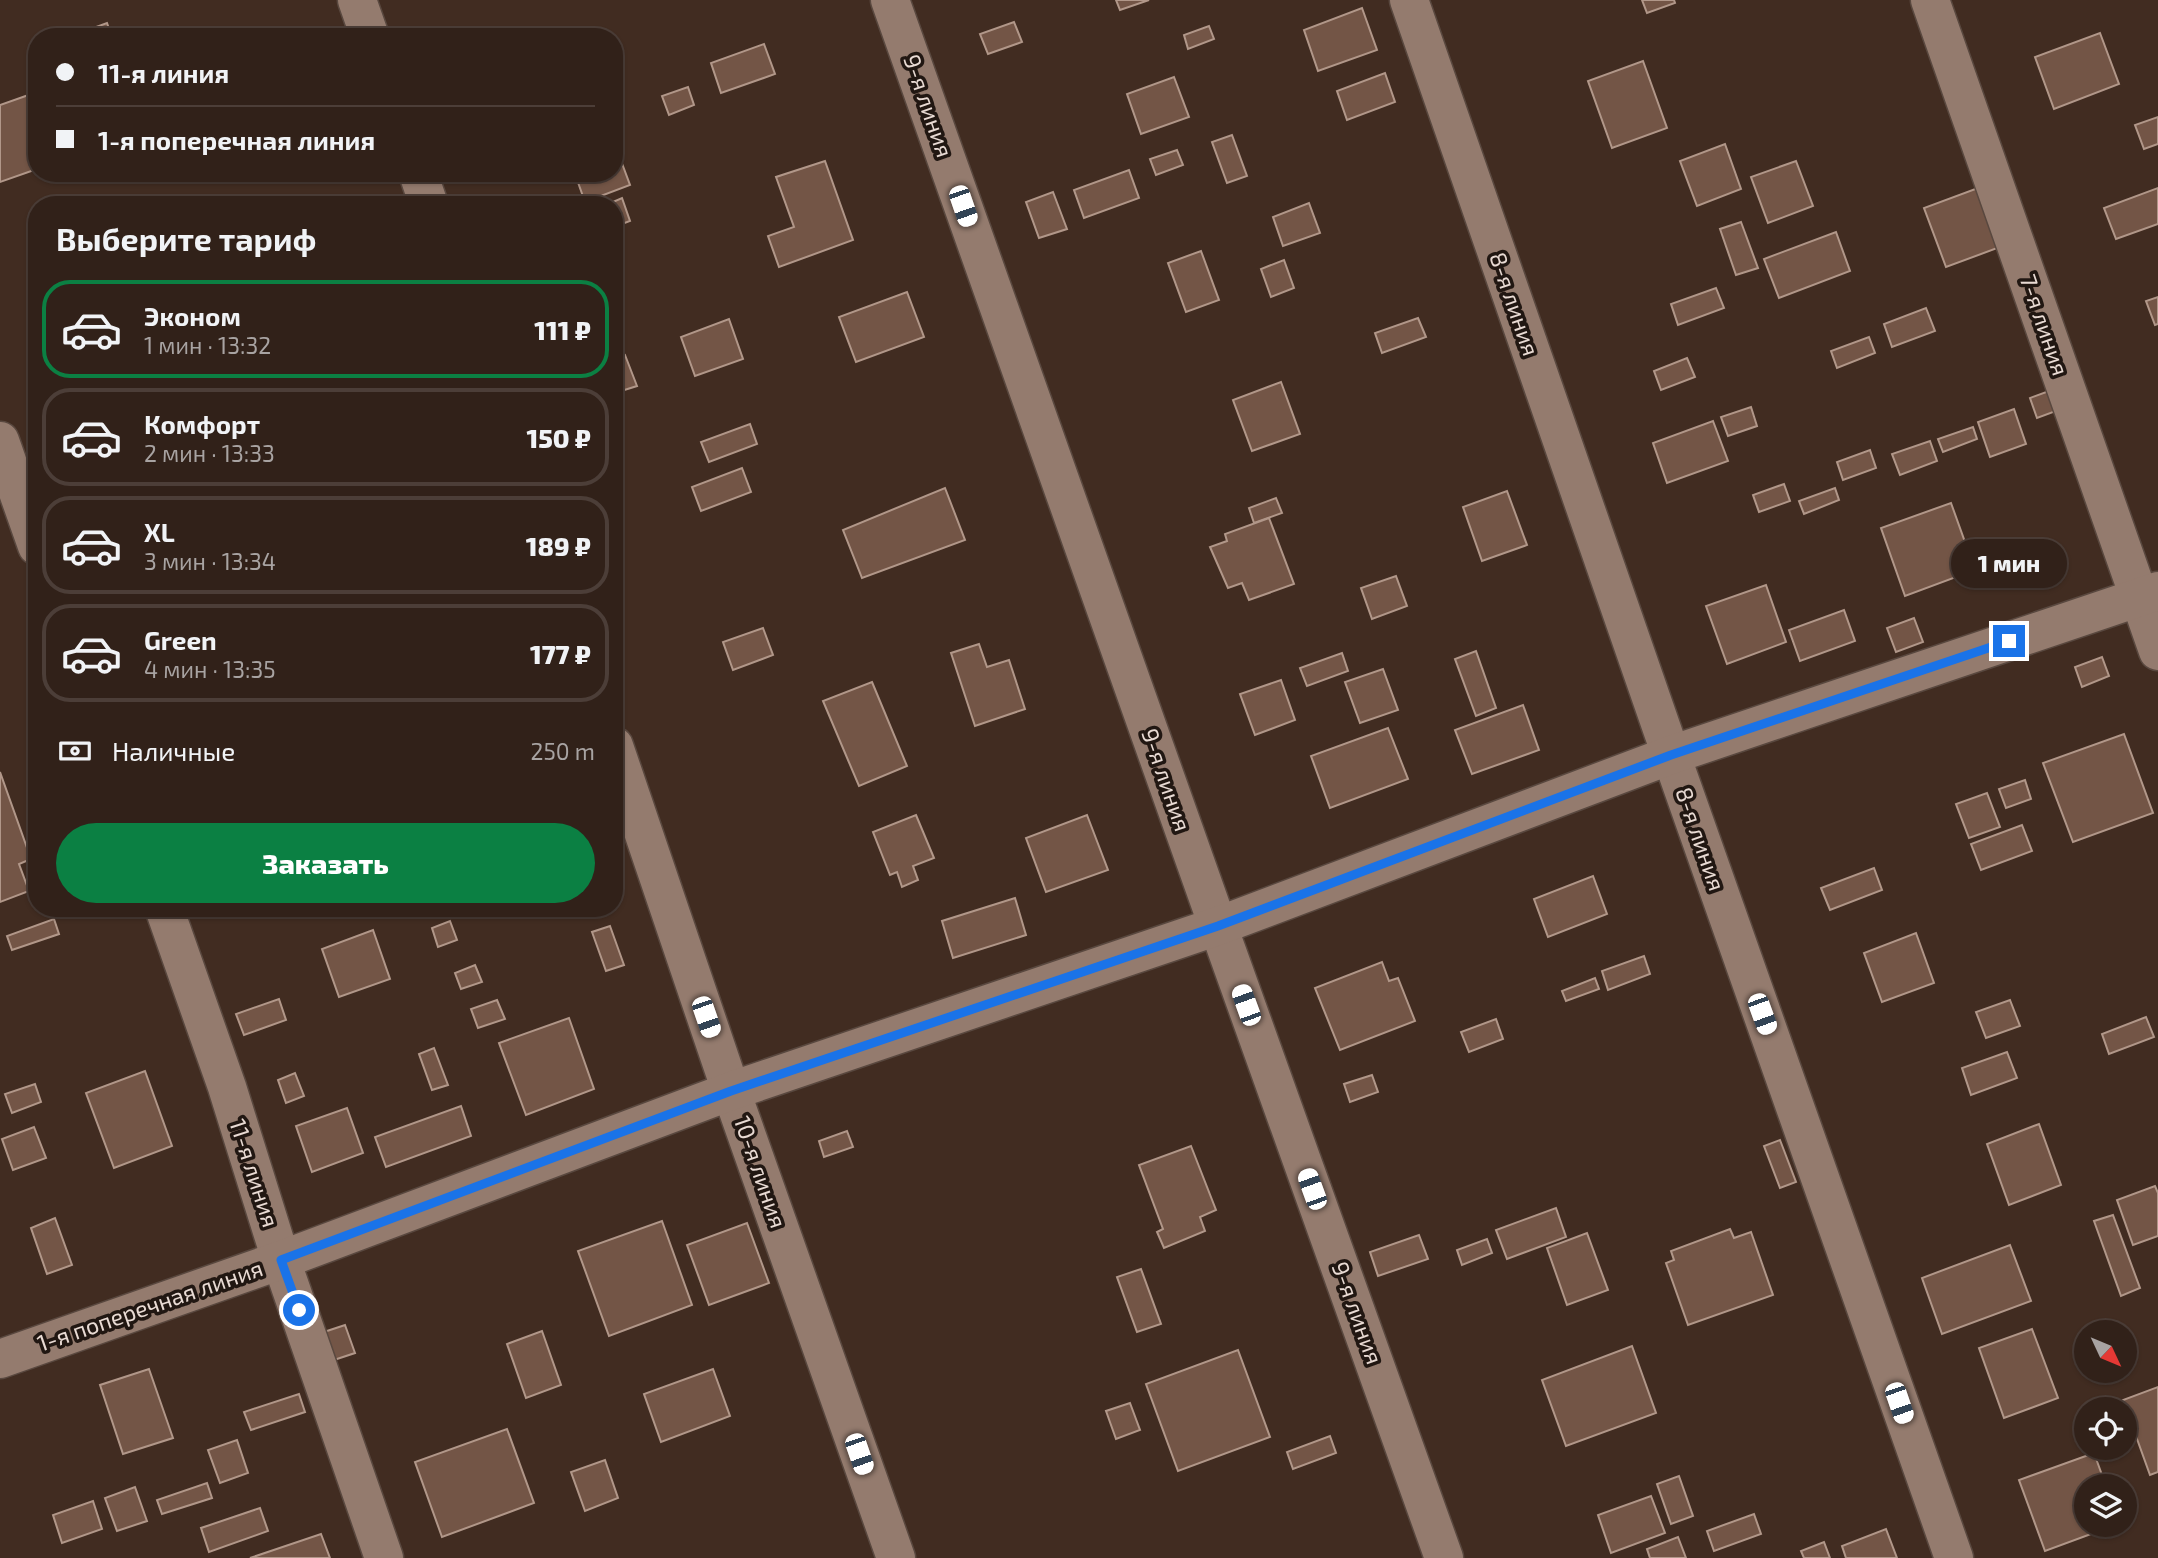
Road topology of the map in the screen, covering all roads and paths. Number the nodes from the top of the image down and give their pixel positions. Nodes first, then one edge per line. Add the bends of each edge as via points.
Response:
1 (357, 0) edge
2 (890, 0) edge
3 (1409, 0) edge
4 (1930, 0) edge
5 (367, 28) edge
6 (0, 441) edge
7 (28, 520) edge
8 (2149, 594) edge
9 (2158, 650) edge
10 (1671, 755) junction
11 (623, 773) edge
12 (167, 917) edge
13 (1218, 926) junction
14 (731, 1091) junction
15 (281, 1260) junction
16 (0, 1359) edge
17 (384, 1558) edge
18 (896, 1558) edge
19 (1444, 1558) edge
20 (1954, 1558) edge

1 - 5 street
2 - 13 street, 9-я линия
3 - 10 street, 8-я линия
4 - 8 street, 7-я линия
6 - 7 street
8 - 9 street, 7-я линия
8 - 10 street, 1-я поперечная линия
10 - 13 street, 1-я поперечная линия
10 - 20 street, 8-я линия
11 - 14 street, 10-я линия
12 - 15 street, 11-я линия
13 - 14 street, 1-я поперечная линия
13 - 19 street, 9-я линия
14 - 15 street, 1-я поперечная линия
14 - 18 street, 10-я линия
15 - 16 street, 1-я поперечная линия
15 - 17 street, 11-я линия

